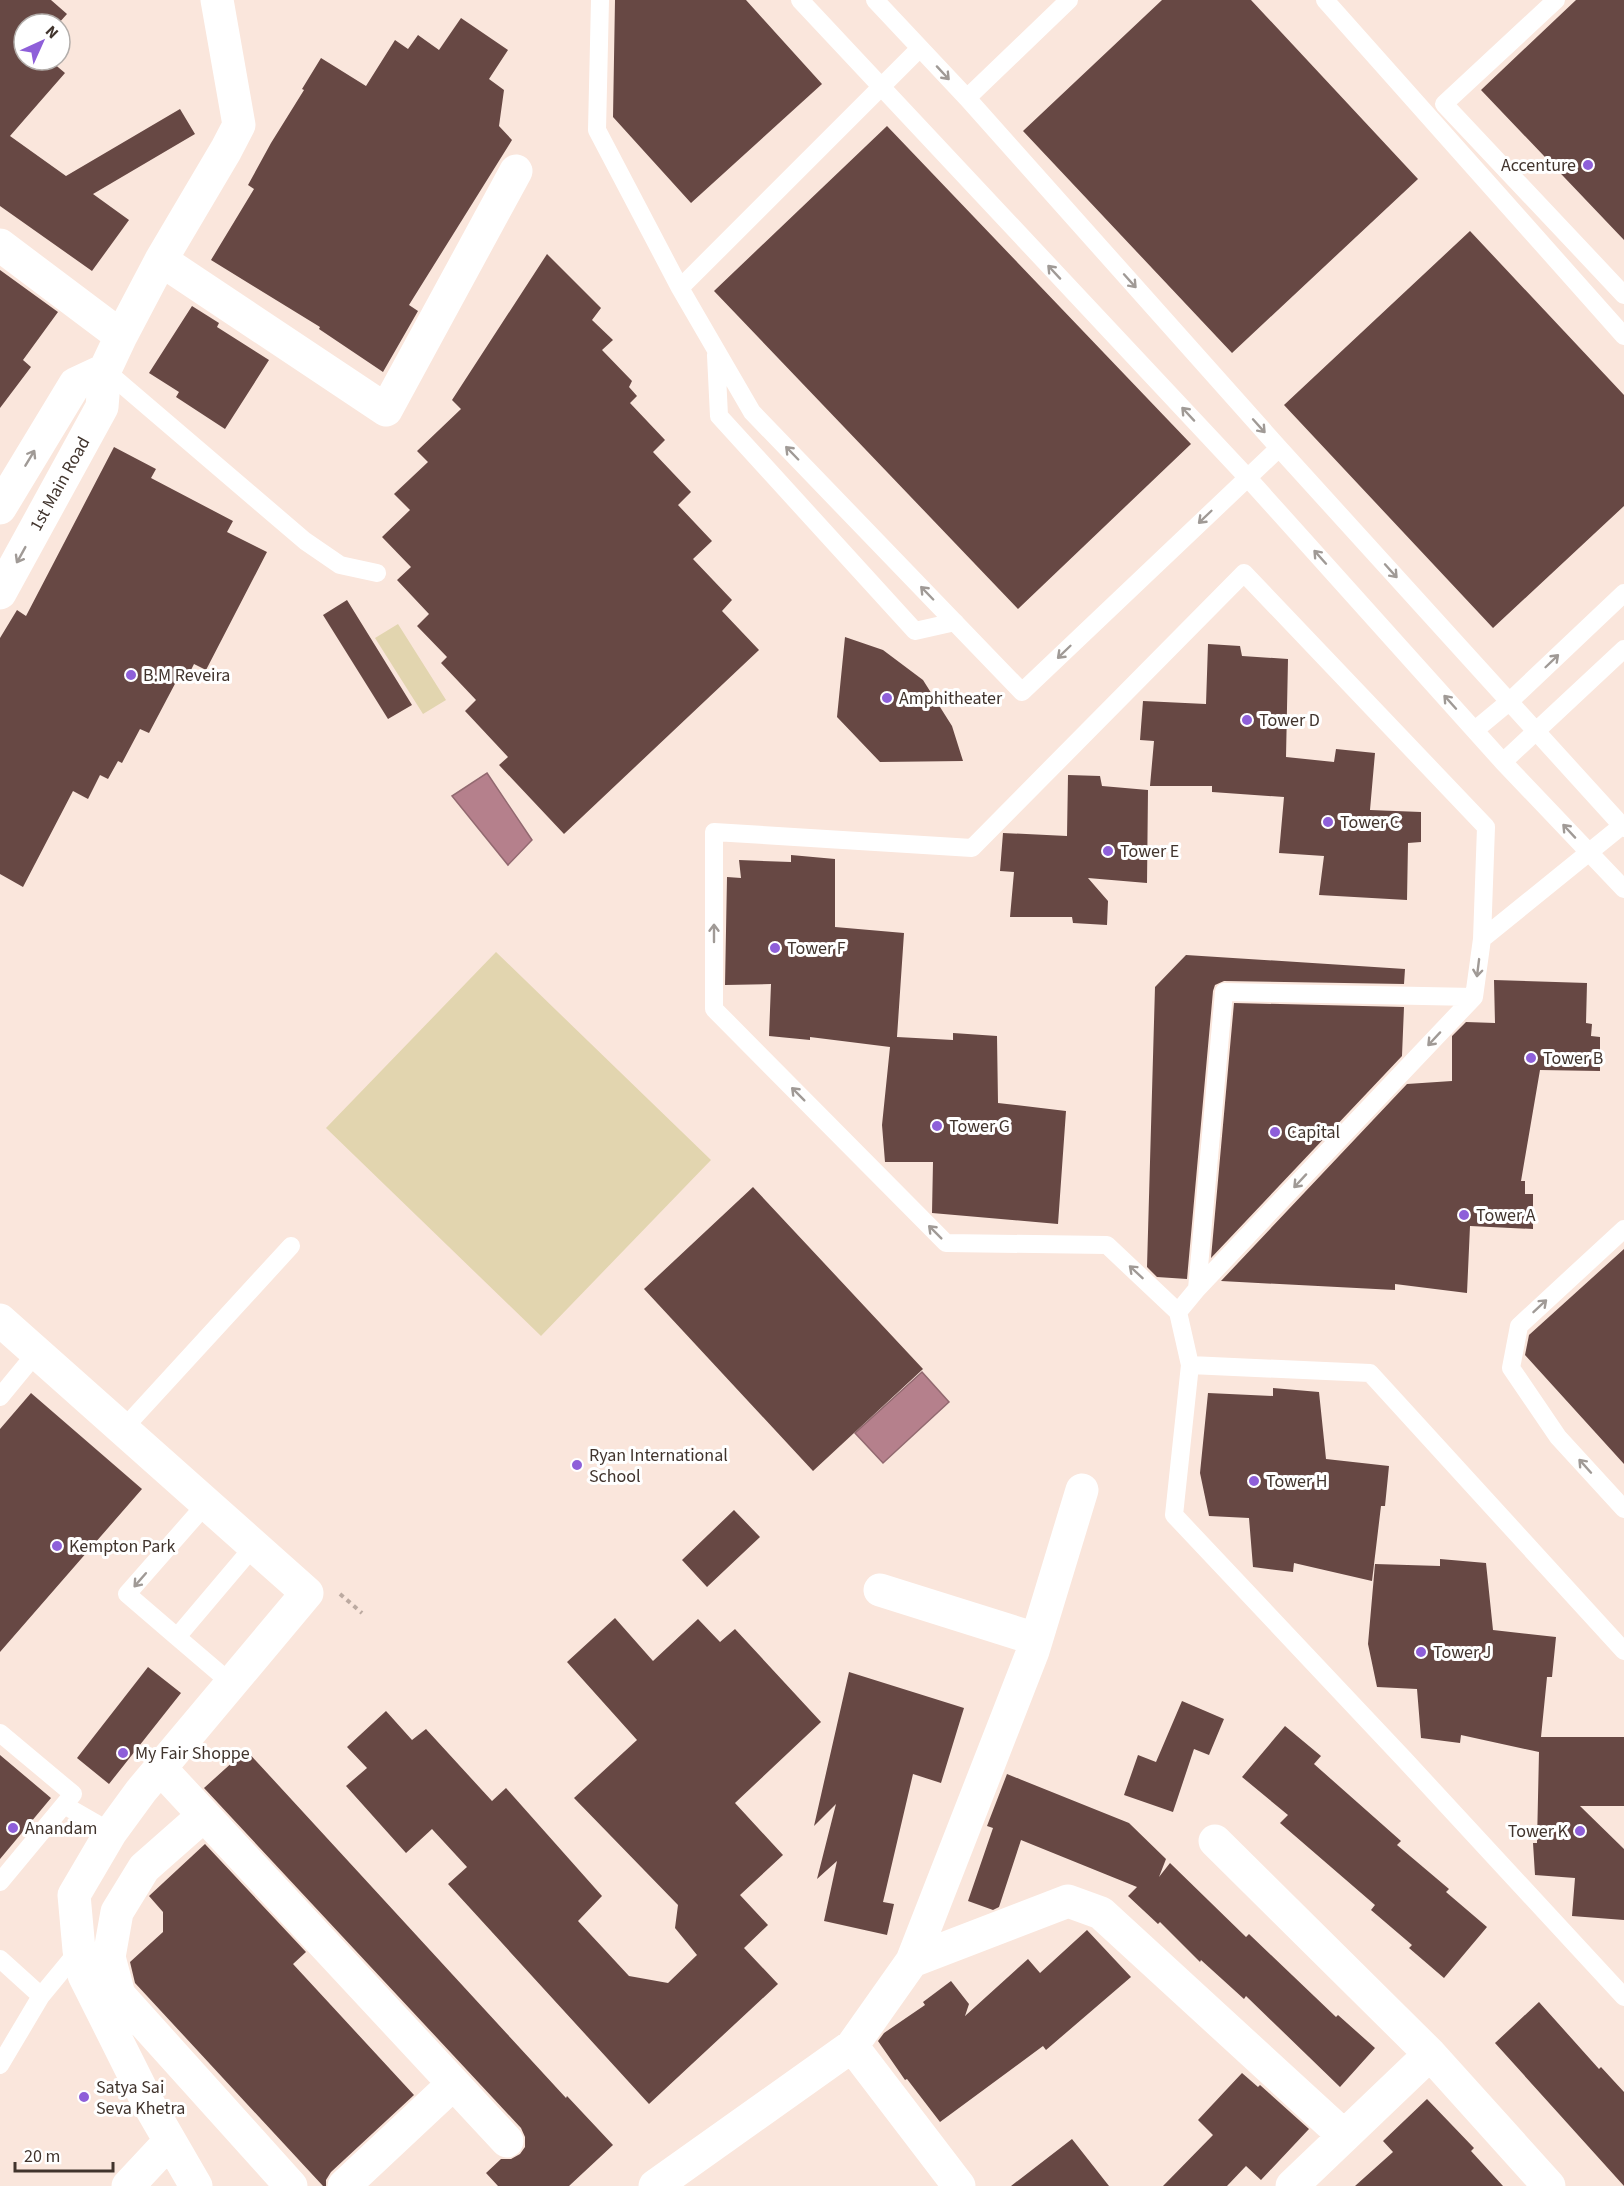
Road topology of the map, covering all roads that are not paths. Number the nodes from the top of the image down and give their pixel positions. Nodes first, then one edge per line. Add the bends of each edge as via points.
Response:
1 (216, 0) edge
2 (600, 0) edge
3 (800, 0) edge
4 (875, 0) edge
5 (1069, 0) edge
6 (1325, 0) edge
7 (1556, 0) edge
8 (920, 48) junction
9 (880, 87) junction
10 (967, 98) junction
11 (516, 171) dead end
12 (0, 245) edge
13 (161, 260) junction
14 (680, 288) junction
15 (1624, 295) edge
16 (121, 336) junction
17 (1624, 336) edge
18 (716, 350) junction
19 (105, 370) junction
20 (1279, 448) junction
21 (1247, 477) junction
22 (0, 508) edge
23 (377, 573) dead end
24 (0, 593) edge
25 (1624, 593) edge
26 (955, 622) junction
27 (1624, 650) edge
28 (1510, 701) junction
29 (1475, 730) junction
30 (1541, 739) junction
31 (1503, 762) junction
32 (1624, 826) edge
33 (1624, 889) edge
34 (1482, 939) junction
35 (1474, 997) junction
36 (1624, 1229) edge
37 (291, 1245) dead end
38 (1197, 1290) junction
39 (1178, 1312) junction
40 (0, 1320) edge
41 (37, 1352) junction
42 (1190, 1365) junction
43 (0, 1397) edge
44 (124, 1428) junction
45 (1082, 1490) dead end
46 (206, 1504) junction
47 (1624, 1509) edge
48 (254, 1546) junction
49 (880, 1590) dead end
50 (177, 1637) junction
51 (1036, 1639) junction
52 (1624, 1651) edge
53 (232, 1684) junction
54 (0, 1733) edge
55 (161, 1769) junction
56 (64, 1805) junction
57 (203, 1816) junction
58 (111, 1832) junction
59 (1215, 1841) dead end
60 (0, 1882) edge
61 (79, 1950) junction
62 (0, 1959) edge
63 (912, 1961) junction
64 (41, 1996) junction
65 (1624, 1997) edge
66 (852, 2046) junction
67 (1430, 2054) junction
68 (0, 2065) edge
69 (453, 2084) junction
70 (1344, 2136) junction
71 (170, 2141) junction
72 (507, 2142) dead end
73 (128, 2186) edge
74 (196, 2186) edge
75 (291, 2186) edge
76 (344, 2186) edge
77 (655, 2186) edge
78 (959, 2186) edge
79 (1292, 2186) edge
80 (1549, 2186) edge

1 - 13 street, 1st Main Road via 239,125
2 - 14 lane via 597,130
3 - 9 lane
4 - 8 lane
5 - 10 lane
6 - 17 lane
7 - 15 lane via 1444,104
8 - 9 lane
8 -> 10 lane
9 - 14 lane
21 -> 9 lane
10 -> 20 lane
11 - 13 street via 386,410
12 - 16 street
13 - 16 street, 1st Main Road
14 - 18 lane
16 - 19 street, 1st Main Road
26 -> 18 lane via 752,412
18 - 26 lane via 719,416 915,631
22 -> 19 street, 1st Main Road via 75,384
19 - 23 lane via 305,541 340,565
19 -> 24 street, 1st Main Road via 102,407
20 - 21 lane
20 -> 28 lane
21 -> 26 lane via 1023,692
29 -> 21 lane
28 -> 25 lane
27 - 30 lane
28 - 29 lane
28 - 30 lane
29 - 31 lane
30 - 31 lane
30 - 32 lane
33 -> 31 lane
32 - 34 lane
34 -> 35 lane
39 -> 34 lane via 1107,1245 946,1243 714,1009 714,832 972,848 1244,573 1486,827
35 -> 38 lane
35 - 38 lane via 1224,992
47 -> 36 lane via 1558,1437 1511,1368 1518,1326
37 - 44 lane
38 - 39 lane
39 - 42 lane
40 - 41 street
41 - 43 lane
41 - 44 street
42 - 52 lane via 1370,1373
42 - 65 lane via 1174,1515
44 - 46 street
45 - 51 street
46 - 48 street
46 -> 50 lane via 127,1594
48 - 50 lane
48 - 53 street via 307,1593
49 - 51 street
50 - 53 lane
51 - 63 street
53 - 55 street
54 - 56 lane via 73,1794
55 - 57 street
55 - 58 street
56 - 58 lane
56 - 60 lane
57 - 69 street
57 - 75 street via 144,1868 117,1912 109,1957 119,1995
58 - 61 street via 74,1895
59 - 67 street
61 - 64 lane
61 - 71 street via 84,1975
62 - 64 lane
63 - 66 street
63 - 70 street via 1068,1901 1101,1913
64 - 68 lane
66 - 77 street
66 - 78 street
67 - 70 street
67 - 80 street
69 - 72 street
69 - 76 street
70 - 79 street
71 - 73 street
71 - 74 street

